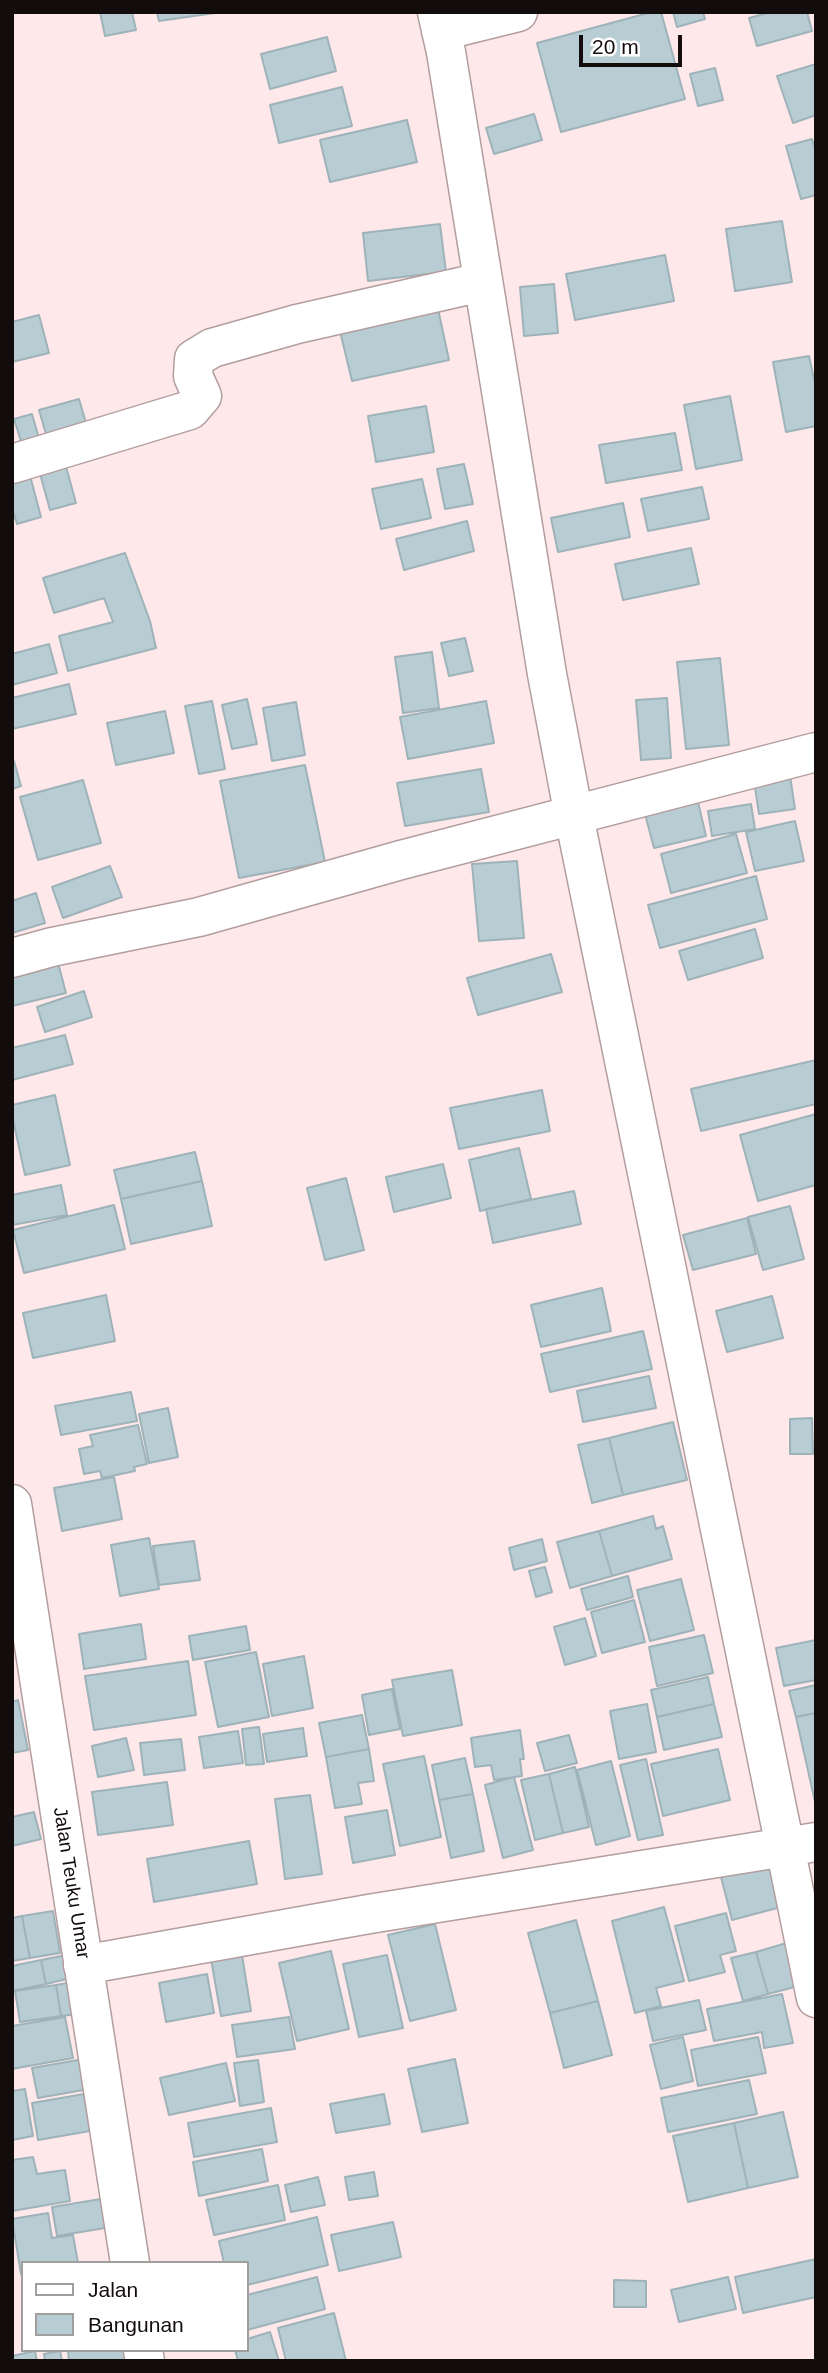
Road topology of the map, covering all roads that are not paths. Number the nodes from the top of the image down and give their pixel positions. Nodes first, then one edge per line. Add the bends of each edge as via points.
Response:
1 (517, 12) edge
2 (439, 22) edge
3 (482, 282) junction
4 (12, 464) edge
5 (816, 752) edge
6 (574, 816) junction
7 (12, 958) edge
8 (12, 1504) edge
9 (801, 1845) edge
10 (83, 1965) junction
11 (816, 1998) edge
12 (130, 2261) edge

1 - 2 street
2 - 3 street
3 - 4 street via 212,348 194,359 193,376 202,396 190,410
3 - 6 street
5 - 6 street
6 - 7 street via 199,917
6 - 9 street
8 - 10 street, Jalan Teuku Umar
9 - 10 street
9 - 11 street
10 - 12 street, Jalan Teuku Umar

